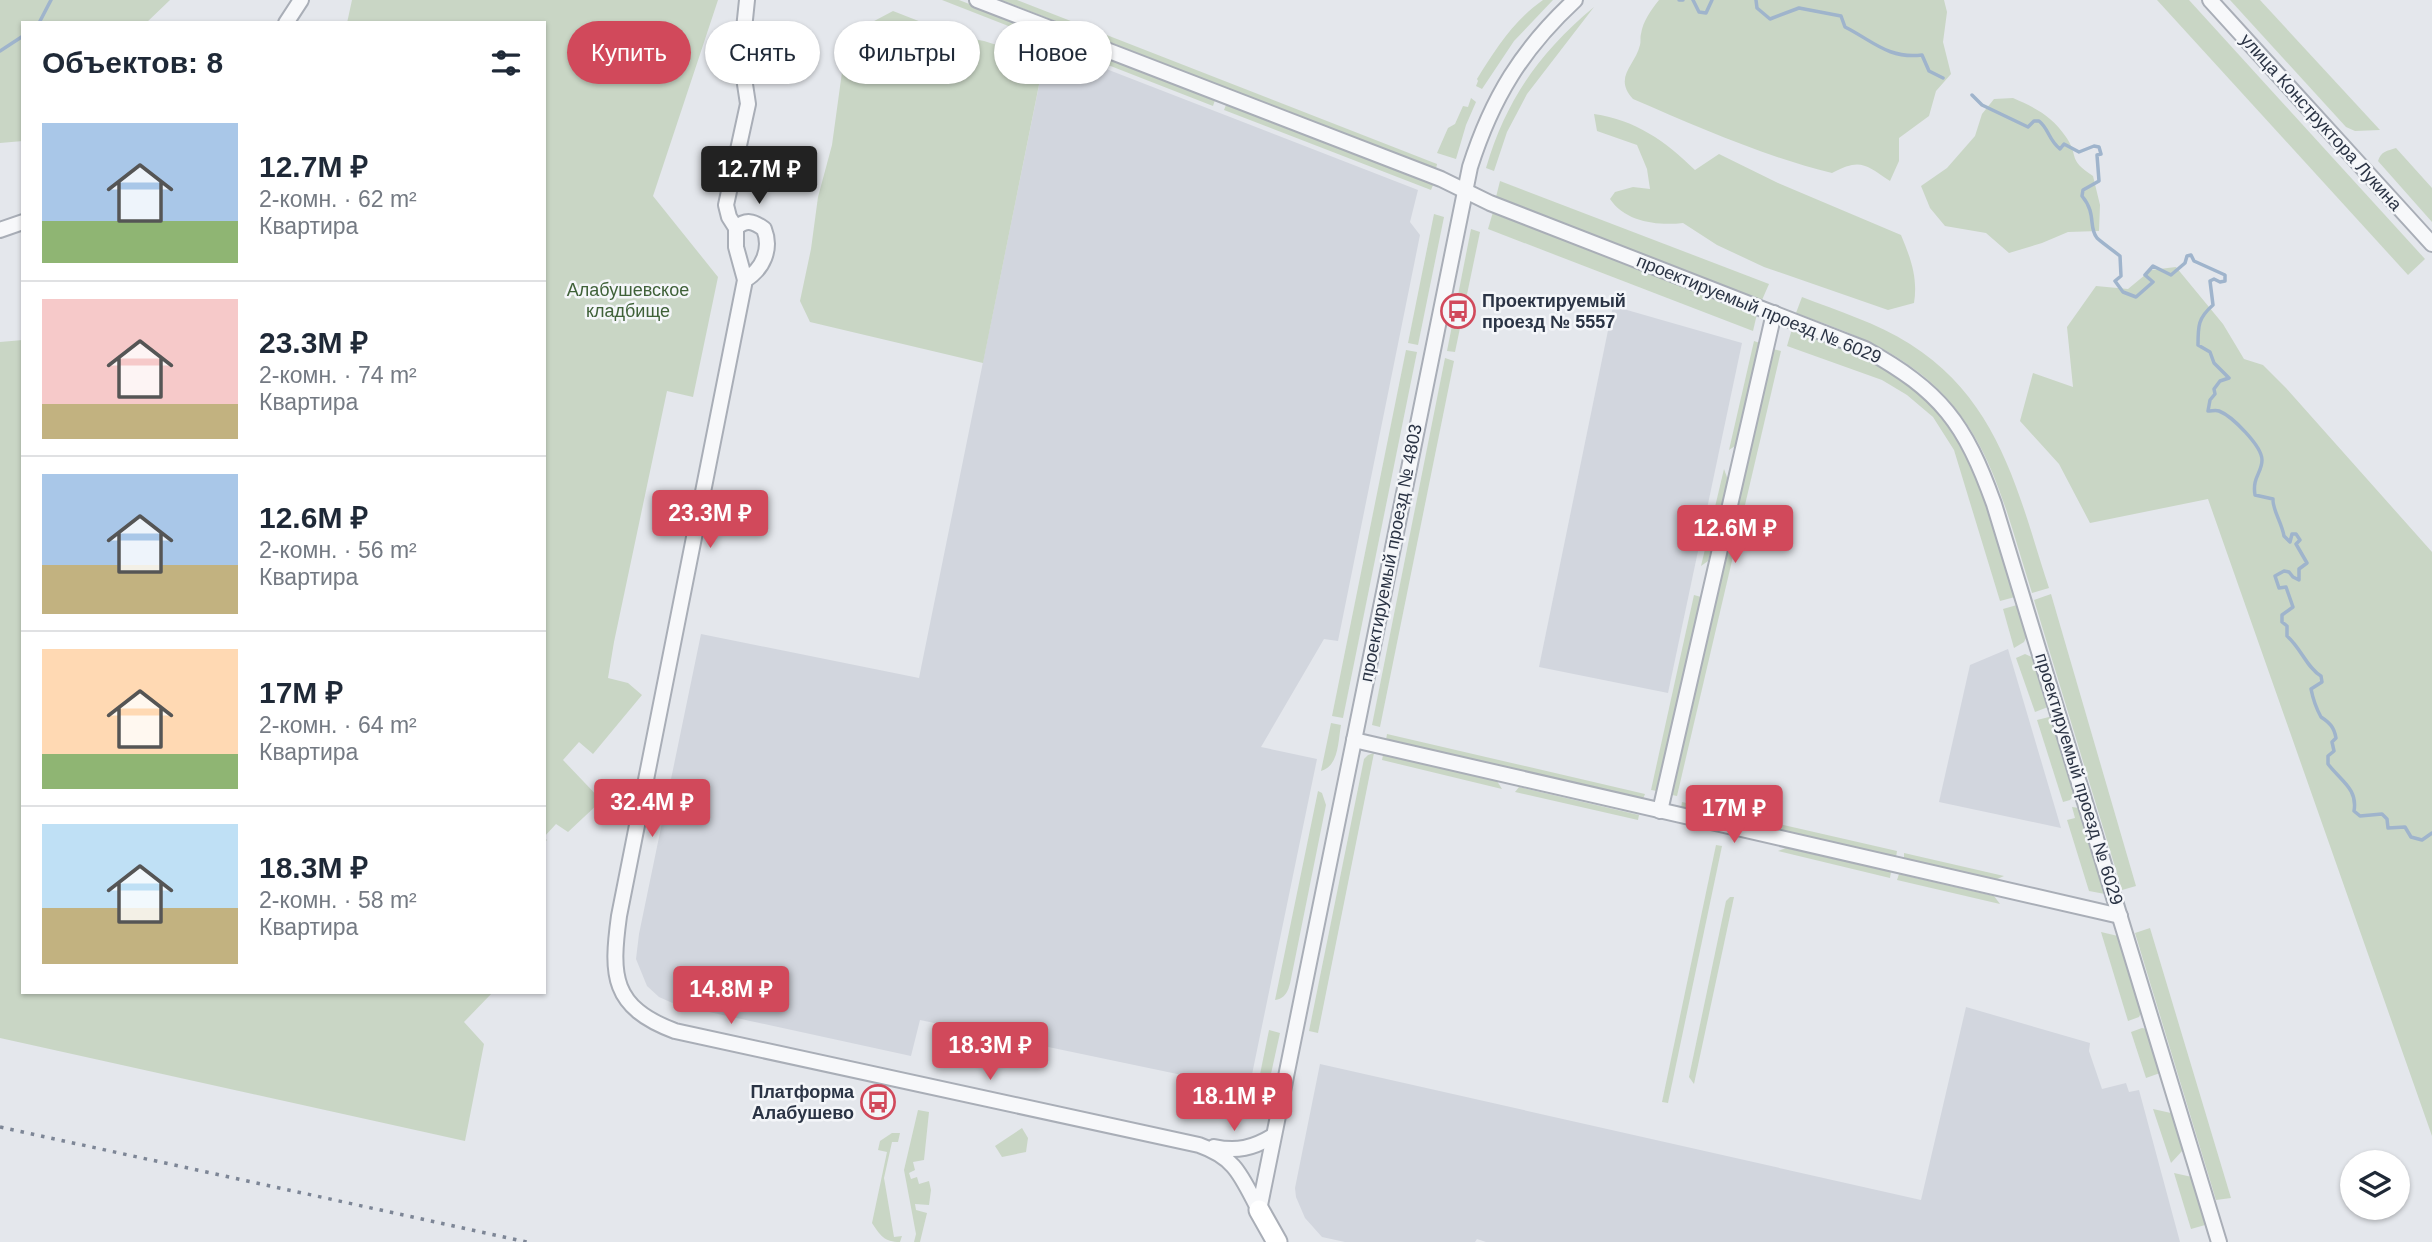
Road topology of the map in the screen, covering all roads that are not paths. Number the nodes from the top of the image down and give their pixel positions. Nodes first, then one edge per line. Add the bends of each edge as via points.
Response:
1 (301, 0) edge
2 (747, 0) edge
3 (977, 0) edge
4 (1575, 0) edge
5 (2210, 0) edge
6 (287, 21) edge
7 (1465, 190) junction
8 (21, 223) edge
9 (736, 228) junction
10 (0, 230) edge
11 (2432, 244) edge
12 (745, 280) junction
13 (1774, 313) junction
14 (1354, 740) junction
15 (1660, 811) junction
16 (2120, 916) junction
17 (1273, 1136) junction
18 (1199, 1144) junction
19 (1258, 1210) junction
20 (1277, 1242) edge
21 (2219, 1242) edge

1 - 6 street
2 - 9 street via 741,58 748,104 726,205
3 - 7 street, проектируемый проезд № 6029
4 - 7 street, проектируемый проезд № 4803 via 1533,43 1496,100
5 - 11 street, улица Конструктора Лукина
7 - 13 street, проектируемый проезд № 6029
7 - 14 street, проектируемый проезд № 4803
8 - 10 street
9 - 12 street
9 - 12 street via 750,222 767,236 757,273
12 - 18 street via 619,916 614,967 618,983 647,1019 675,1031
13 - 15 street
13 - 16 street, проектируемый проезд № 6029 via 1890,363 1926,389 1969,443 2017,575
14 - 15 street
14 - 17 street, проектируемый проезд № 4803
15 - 16 street
16 - 21 street, проектируемый проезд № 6029
17 - 18 street via 1240,1150
17 - 19 street, проектируемый проезд № 4803
18 - 19 street via 1226,1157
19 - 20 street

